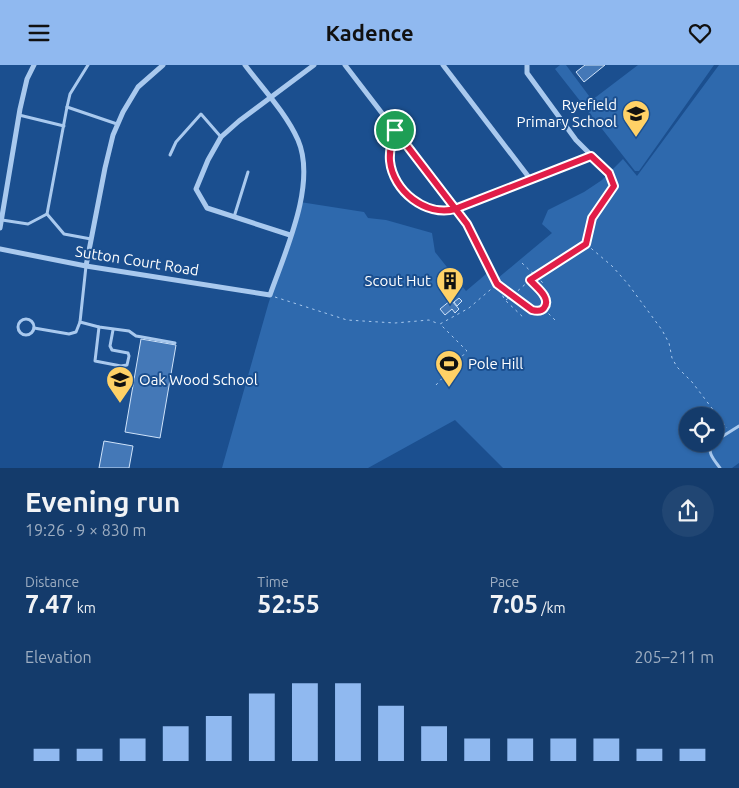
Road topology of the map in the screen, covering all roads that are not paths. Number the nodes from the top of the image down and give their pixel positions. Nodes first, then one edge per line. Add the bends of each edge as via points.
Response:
1 (34, 65) edge
2 (88, 65) edge
3 (163, 65) edge
4 (245, 65) edge
5 (314, 65) edge
6 (345, 65) edge
7 (443, 65) edge
8 (527, 65) edge
9 (270, 98) junction
10 (67, 107) junction
11 (19, 115) junction
12 (118, 124) junction
13 (64, 126) junction
14 (395, 130) junction
15 (221, 137) junction
16 (170, 155) dead end
17 (591, 156) junction
18 (248, 172) dead end
19 (609, 173) road end
20 (531, 179) junction
21 (455, 209) junction
22 (46, 214) junction
23 (234, 217) junction
24 (1, 220) junction
25 (0, 228) edge
26 (290, 235) junction
27 (91, 239) junction
28 (0, 249) edge
29 (86, 266) junction
30 (488, 268) road end
31 (80, 321) junction
32 (100, 327) junction
33 (34, 328) junction
34 (113, 329) junction
35 (175, 343) dead end
36 (739, 426) edge
37 (724, 436) edge
38 (709, 452) edge
39 (720, 468) edge

1 - 11 street via 27,79
2 - 10 lane via 70,94
3 - 12 street via 138,87
4 - 9 street
5 - 9 street
6 - 14 street
7 - 20 street
8 - 17 street via 528,73
9 - 15 street
9 - 26 street via 291,127 304,161 303,193
10 - 12 lane
10 - 13 lane
11 - 13 lane
11 - 24 street
12 - 27 street via 105,168
13 - 22 lane
14 - 21 street
14 - 21 street via 390,163 402,189 428,208
15 - 16 lane via 201,114 176,142
15 - 23 street via 196,189 207,208
17 - 19 street
17 - 20 street
18 - 23 lane
20 - 21 street
21 - 30 street via 467,224
22 - 24 lane via 28,224
22 - 27 lane via 64,234
23 - 26 street
24 - 25 street
26 - 29 street, Sutton Court Road via 270,295
27 - 29 street
28 - 29 street, Sutton Court Road
29 - 31 lane
31 - 32 lane
31 - 33 lane via 76,332
32 - 34 lane
32 - 34 lane via 95,361 126,365 128,353 110,347
33 - 33 lane via 26,319 18,325 18,330 24,335 32,333
34 - 35 lane
36 - 37 lane
38 - 39 lane

